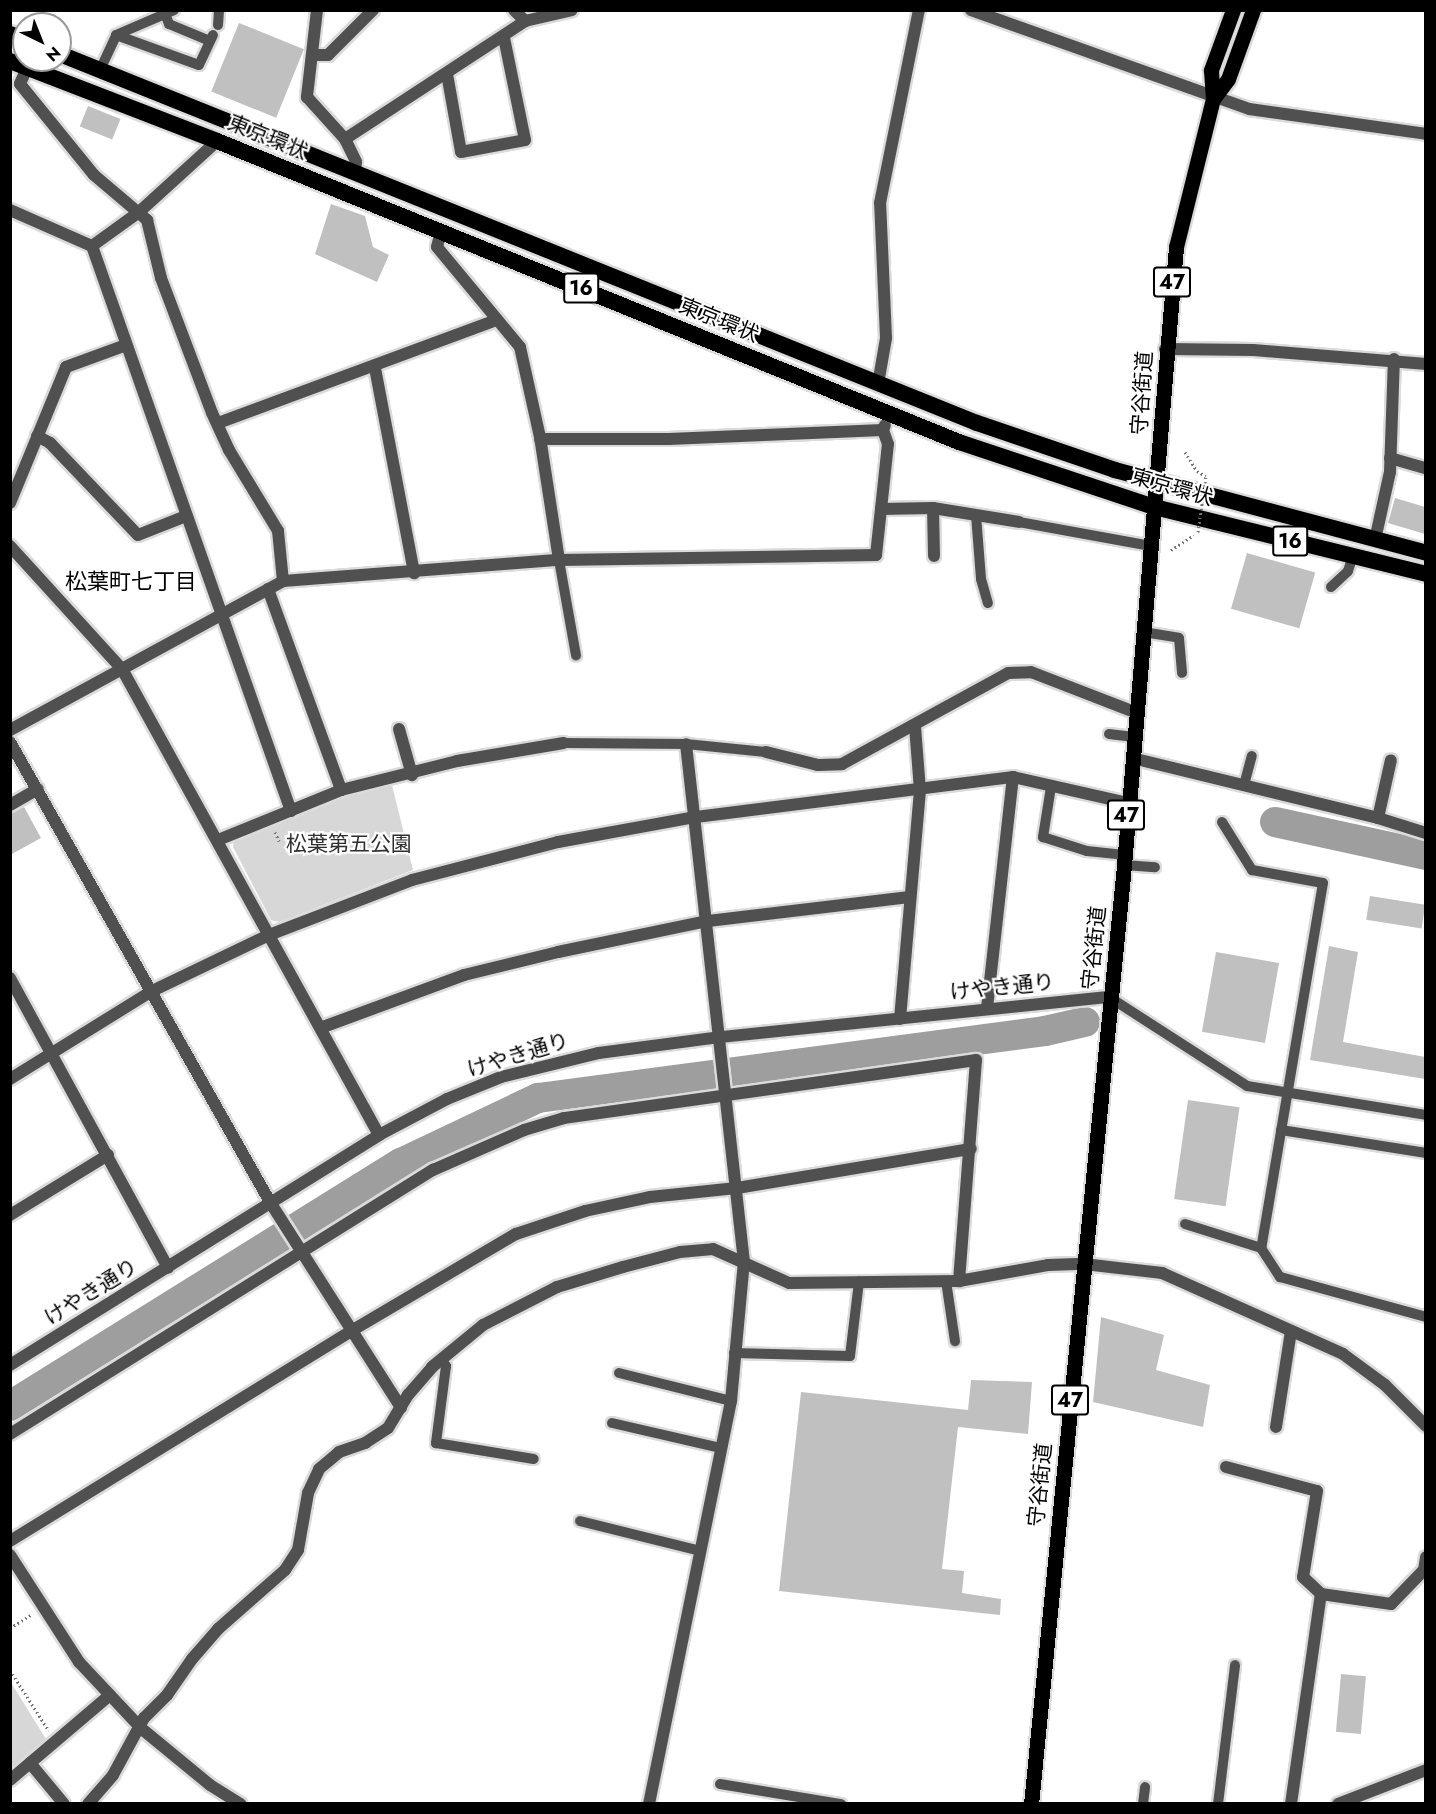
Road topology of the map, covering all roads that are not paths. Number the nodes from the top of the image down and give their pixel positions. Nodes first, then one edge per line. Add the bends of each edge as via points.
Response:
1 (219, 10) edge
2 (317, 10) edge
3 (373, 10) edge
4 (514, 10) edge
5 (572, 10) edge
6 (919, 10) edge
7 (971, 10) edge
8 (1233, 10) edge
9 (1253, 10) edge
10 (169, 12) edge
11 (525, 21) junction
12 (116, 34) junction
13 (214, 34) junction
14 (504, 38) junction
15 (312, 55) junction
16 (72, 59) edge
17 (100, 70) junction
18 (25, 72) edge
19 (37, 72) edge
20 (447, 74) junction
21 (1213, 99) junction
22 (1425, 134) edge
23 (345, 139) junction
24 (217, 141) junction
25 (355, 173) junction
26 (10, 210) edge
27 (138, 213) junction
28 (441, 231) junction
29 (92, 246) junction
30 (497, 320) junction
31 (126, 345) junction
32 (1166, 349) junction
33 (1394, 359) junction
34 (1425, 364) edge
35 (375, 368) junction
36 (878, 384) junction
37 (890, 414) junction
38 (218, 423) junction
39 (883, 430) junction
40 (37, 436) junction
41 (540, 439) junction
42 (1390, 458) junction
43 (1425, 468) edge
44 (1156, 482) junction
45 (10, 503) edge
46 (1154, 507) junction
47 (933, 508) junction
48 (882, 509) junction
49 (975, 515) junction
50 (186, 516) junction
51 (1019, 522) joint
52 (1375, 540) junction
53 (10, 546) edge
54 (1151, 546) junction
55 (1425, 554) edge
56 (934, 556) dead end
57 (1353, 556) junction
58 (559, 560) junction
59 (414, 573) junction
60 (1425, 574) edge
61 (283, 580) junction
62 (1331, 587) dead end
63 (268, 589) junction
64 (988, 603) dead end
65 (220, 614) junction
66 (1143, 633) junction
67 (576, 655) dead end
68 (122, 669) junction
69 (1182, 673) dead end
70 (1137, 713) junction
71 (915, 727) junction
72 (399, 729) dead end
73 (10, 730) edge
74 (1109, 734) dead end
75 (1134, 737) junction
76 (10, 742) edge
77 (563, 743) joint
78 (687, 744) junction
79 (766, 752) joint
80 (1252, 756) dead end
81 (1132, 758) junction
82 (1391, 760) dead end
83 (412, 775) junction
84 (1012, 777) junction
85 (1244, 785) junction
86 (1051, 787) junction
87 (38, 789) junction
88 (341, 790) junction
89 (920, 790) junction
90 (1127, 804) junction
91 (10, 806) edge
92 (291, 811) junction
93 (696, 817) junction
94 (1378, 818) junction
95 (1224, 826) dead end
96 (1425, 833) edge
97 (218, 840) junction
98 (1124, 860) junction
99 (1155, 867) dead end
100 (910, 897) junction
101 (708, 921) junction
102 (269, 935) junction
103 (10, 978) edge
104 (152, 991) junction
105 (1110, 997) junction
106 (987, 1008) junction
107 (900, 1019) junction
108 (323, 1027) junction
109 (721, 1036) junction
110 (52, 1054) junction
111 (10, 1079) edge
112 (1287, 1092) junction
113 (727, 1096) junction
114 (1425, 1114) edge
115 (1281, 1130) junction
116 (379, 1135) junction
117 (971, 1149) junction
118 (1425, 1153) edge
119 (108, 1155) junction
120 (737, 1188) junction
121 (270, 1202) junction
122 (10, 1215) edge
123 (1185, 1224) dead end
124 (1261, 1248) junction
125 (299, 1251) junction
126 (744, 1262) junction
127 (1084, 1264) junction
128 (168, 1268) junction
129 (946, 1281) junction
130 (959, 1281) junction
131 (859, 1282) junction
132 (1425, 1317) edge
133 (351, 1330) junction
134 (1292, 1331) junction
135 (955, 1341) dead end
136 (734, 1353) junction
137 (441, 1360) junction
138 (10, 1365) edge
139 (619, 1372) dead end
140 (731, 1401) junction
141 (401, 1408) junction
142 (612, 1423) dead end
143 (1425, 1426) edge
144 (1276, 1427) dead end
145 (10, 1434) edge
146 (722, 1448) junction
147 (534, 1459) dead end
148 (1226, 1467) dead end
149 (580, 1521) dead end
150 (10, 1541) edge
151 (700, 1551) junction
152 (10, 1554) edge
153 (1425, 1557) edge
154 (1425, 1572) edge
155 (1321, 1594) junction
156 (1235, 1665) dead end
157 (110, 1695) junction
158 (141, 1729) junction
159 (30, 1763) junction
160 (1425, 1770) edge
161 (10, 1780) edge
162 (720, 1784) dead end
163 (1146, 1787) dead end
164 (64, 1803) edge
165 (88, 1803) edge
166 (240, 1803) edge
167 (649, 1803) edge
168 (841, 1803) edge
169 (1031, 1803) edge
170 (1143, 1803) edge
171 (1218, 1803) edge
172 (1291, 1803) edge
173 (1338, 1803) edge

1 - 13 lane
2 - 15 street
3 - 15 street via 328,55
4 - 11 street
5 - 11 street
6 - 36 street via 880,203 886,338
7 - 21 street
8 - 21 main road, 守谷街道 / 47 via 1211,70
9 - 21 main road, 守谷街道 / 47 via 1228,79
10 - 12 lane
10 - 13 lane via 170,24
11 - 14 street
12 - 13 lane via 199,66
12 - 17 lane
14 - 20 street
14 - 20 street via 525,140 461,152
15 - 23 street via 307,97
16 - 17 highway, 東京環状 / 16
17 - 25 highway, 東京環状 / 16
18 - 27 street via 20,84 94,175
19 - 24 highway, 東京環状 / 16
20 - 23 street
21 - 22 street via 1256,111
21 - 32 main road, 守谷街道 / 47 via 1182,215
23 - 25 street via 356,162
24 - 27 street
24 - 28 highway, 東京環状 / 16
25 - 36 highway, 東京環状 / 16
26 - 29 street
27 - 29 street
27 - 38 street via 147,220 161,278
28 - 30 street via 436,247
28 - 37 highway, 東京環状 / 16
29 - 31 street
30 - 35 street
30 - 41 street via 520,347
31 - 40 street via 66,367
31 - 50 street
32 - 33 street
32 - 44 main road, 守谷街道 / 47
33 - 34 street
33 - 42 street
35 - 38 street
35 - 59 street
36 - 44 highway, 東京環状 / 16 via 977,423
37 - 39 street
37 - 46 highway, 東京環状 / 16
38 - 61 street via 278,531
39 - 41 street via 669,439
39 - 48 street via 888,444
40 - 45 street
40 - 50 street via 50,443 138,535
41 - 58 street
42 - 43 street
42 - 52 street
44 - 46 main road, 守谷街道 / 47
44 - 52 highway, 東京環状 / 16
46 - 54 main road, 守谷街道 / 47
46 - 57 highway, 東京環状 / 16
47 - 48 street
47 - 49 street
47 - 56 street
48 - 58 street via 876,555
49 - 51 street
49 - 64 lane via 981,579
50 - 65 street
51 - 54 lane
52 - 55 highway, 東京環状 / 16
53 - 68 street
54 - 66 main road, 守谷街道 / 47
57 - 60 highway, 東京環状 / 16
57 - 62 lane via 1348,571
58 - 59 street
58 - 67 lane
59 - 61 street
61 - 63 street
63 - 65 street
63 - 88 street
65 - 68 street
65 - 92 street
66 - 69 lane via 1179,638
66 - 70 main road, 守谷街道 / 47
68 - 73 street
68 - 97 street
70 - 71 street via 1031,672 1008,673 998,674
70 - 75 main road, 守谷街道 / 47
71 - 79 street via 901,729 842,764 819,765
71 - 89 street
72 - 83 street
74 - 75 lane
75 - 81 main road, 守谷街道 / 47
76 - 87 street
77 - 78 lane
77 - 83 street via 457,761
78 - 79 lane
78 - 93 street
80 - 85 lane
81 - 85 street
81 - 90 main road, 守谷街道 / 47
82 - 94 street
83 - 88 street
84 - 86 street
84 - 89 street
84 - 106 street
85 - 94 street
86 - 90 street
86 - 98 lane via 1043,837
87 - 91 street
87 - 104 street
88 - 92 street
89 - 93 street
89 - 100 street
90 - 98 main road, 守谷街道 / 47
92 - 97 street
93 - 101 street
93 - 102 street via 558,842 412,880
94 - 96 street
95 - 112 lane via 1252,870 1323,884
97 - 102 street
98 - 99 lane
98 - 105 main road, 守谷街道 / 47
100 - 101 street
100 - 107 street
101 - 108 street via 464,975
101 - 109 street
102 - 104 street
102 - 108 street
103 - 110 street
104 - 110 street
104 - 121 street
105 - 106 street, けやき通り
105 - 112 lane via 1247,1086
105 - 127 main road, 守谷街道 / 47
106 - 107 street, けやき通り
107 - 109 street, けやき通り
108 - 116 street
109 - 113 street
109 - 116 street, けやき通り via 553,1062 447,1099
110 - 111 street
110 - 119 street
112 - 114 lane
112 - 115 lane
113 - 117 street via 976,1060
113 - 120 street
113 - 125 street via 564,1118 524,1130 433,1170
115 - 118 lane
115 - 124 lane
116 - 121 street, けやき通り
117 - 120 street
117 - 130 street
119 - 122 street
119 - 128 street
120 - 126 street
120 - 133 street via 650,1197 545,1222 516,1234
121 - 125 street
121 - 128 street, けやき通り
123 - 124 lane
124 - 132 lane via 1280,1277
125 - 133 street
125 - 145 street
126 - 131 street via 789,1283
126 - 136 street
126 - 137 street via 713,1249 680,1252 557,1287 483,1325
127 - 130 street via 1048,1265
127 - 134 street via 1162,1273
127 - 169 main road, 守谷街道 / 47
128 - 138 street, けやき通り
129 - 130 street
129 - 131 street
129 - 135 lane
131 - 136 lane via 850,1356
133 - 141 street
133 - 150 street
134 - 143 street via 1343,1354 1385,1385
134 - 144 street
136 - 140 street
137 - 141 street
137 - 147 lane via 446,1366 436,1443
139 - 140 lane
140 - 146 street
141 - 158 street via 388,1428 365,1443 339,1452 319,1469 308,1493 298,1550 285,1570 218,1629 144,1718
142 - 146 lane
146 - 151 street
148 - 155 street via 1317,1491 1303,1577
149 - 151 lane
151 - 167 street
152 - 157 street via 79,1662
153 - 154 street
154 - 155 street via 1390,1604
155 - 172 street
156 - 171 lane
157 - 158 street
157 - 159 street
158 - 165 street via 114,1775
158 - 166 street via 210,1785
159 - 161 street
159 - 164 street
160 - 173 street
162 - 168 lane
163 - 170 lane

